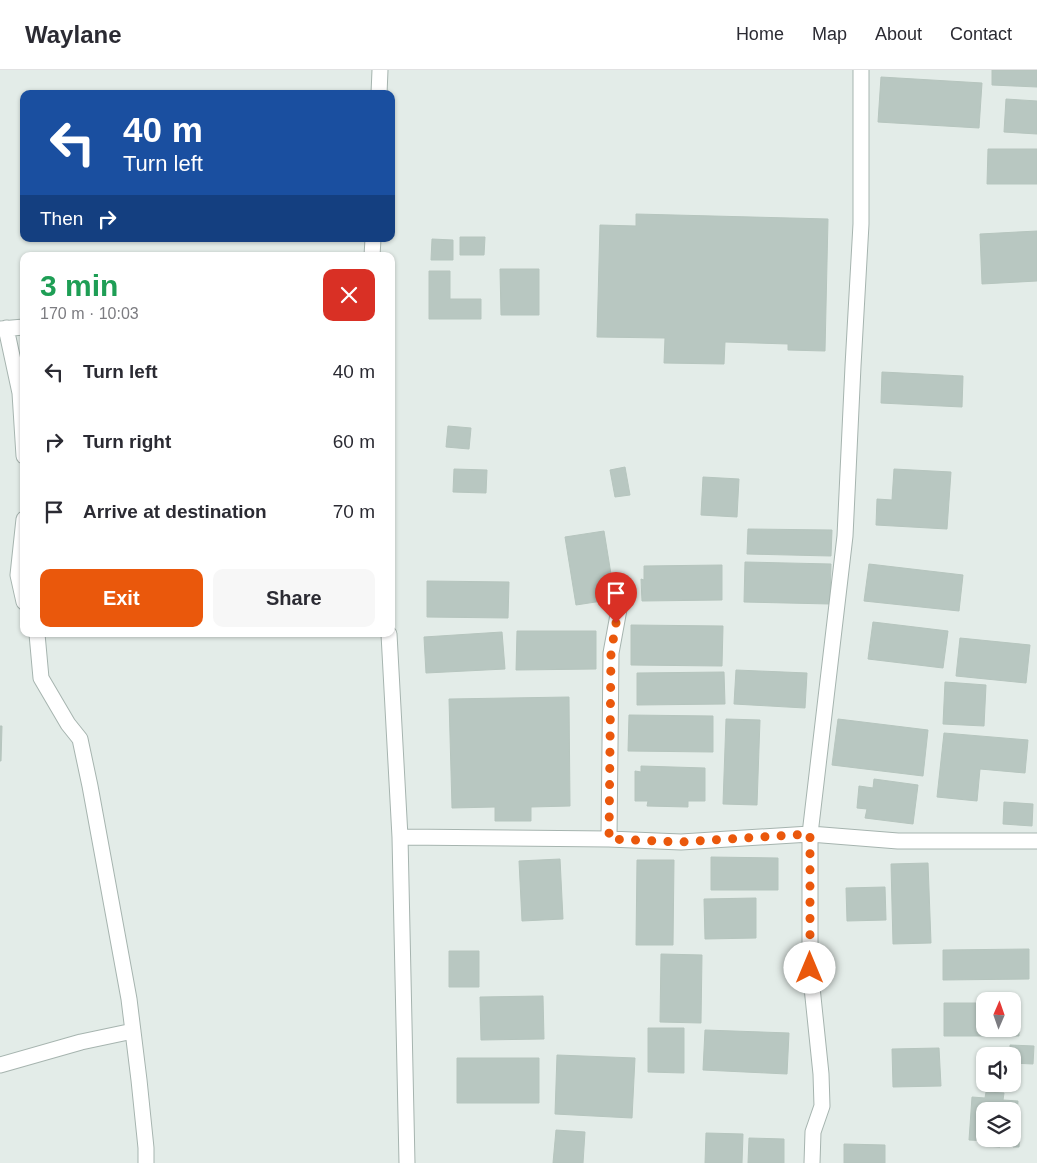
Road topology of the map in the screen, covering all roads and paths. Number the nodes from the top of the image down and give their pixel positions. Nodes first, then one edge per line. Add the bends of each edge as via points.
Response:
1 (380, 70) edge
2 (861, 70) edge
3 (379, 90) edge
4 (20, 327) edge
5 (3, 328) edge
6 (20, 393) edge
7 (20, 556) edge
8 (20, 583) edge
9 (622, 594) dead end
10 (37, 637) edge
11 (389, 637) edge
12 (810, 834) junction
13 (400, 837) junction
14 (609, 839) junction
15 (1037, 841) edge
16 (133, 1032) junction
17 (0, 1065) edge
18 (146, 1163) edge
19 (407, 1163) edge
20 (812, 1163) edge

1 - 3 street
2 - 12 street via 861,224 845,536
4 - 5 street
5 - 6 street
7 - 8 street
9 - 14 street via 611,653
10 - 16 street via 41,678 80,739
11 - 13 street
12 - 14 street via 681,842
12 - 15 street via 898,841
12 - 20 street via 810,968 822,1106 813,1132
13 - 14 street
13 - 19 street
16 - 17 street via 81,1042
16 - 18 street

